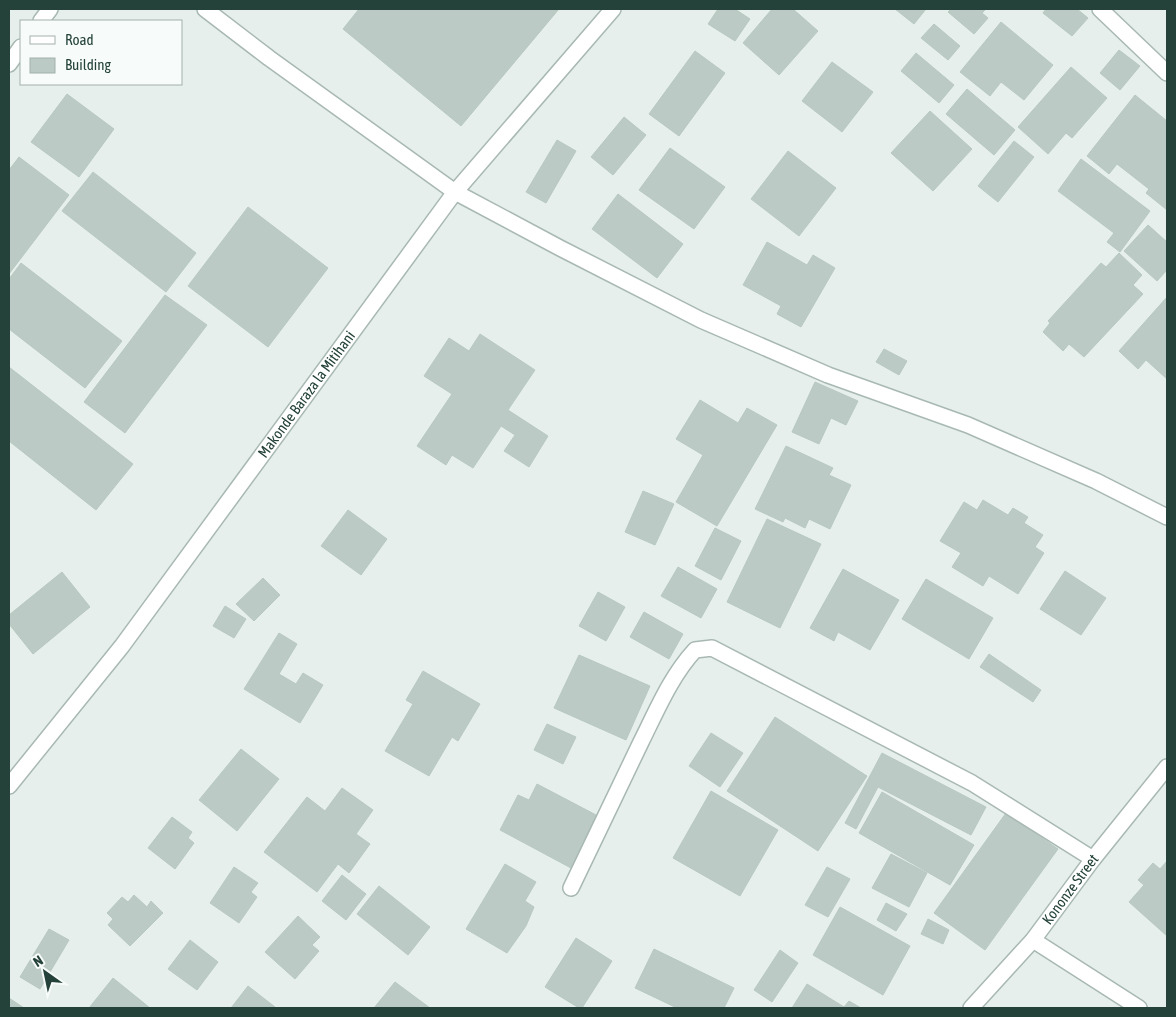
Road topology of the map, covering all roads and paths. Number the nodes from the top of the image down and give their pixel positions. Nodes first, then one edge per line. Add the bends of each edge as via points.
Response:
1 (50, 9) edge
2 (205, 9) edge
3 (613, 9) edge
4 (1100, 9) edge
5 (41, 20) edge
6 (20, 48) edge
7 (9, 64) edge
8 (1167, 73) edge
9 (455, 192) junction
10 (1167, 517) edge
11 (1167, 767) edge
12 (9, 786) edge
13 (1093, 859) junction
14 (572, 888) dead end
15 (1033, 940) junction
16 (971, 1008) edge
17 (1139, 1008) edge

1 - 5 street
2 - 9 street
3 - 9 street, Makonde Baraza la Mitihani
4 - 8 street
6 - 7 street
9 - 10 street via 700,320 828,374 968,425 1096,481
9 - 12 street, Makonde Baraza la Mitihani via 122,646
11 - 13 street, Kononze Street
13 - 14 street via 972,783 712,648 695,650 682,664 610,804
13 - 15 street, Kononze Street
15 - 16 street, Kononze Street
15 - 17 street

